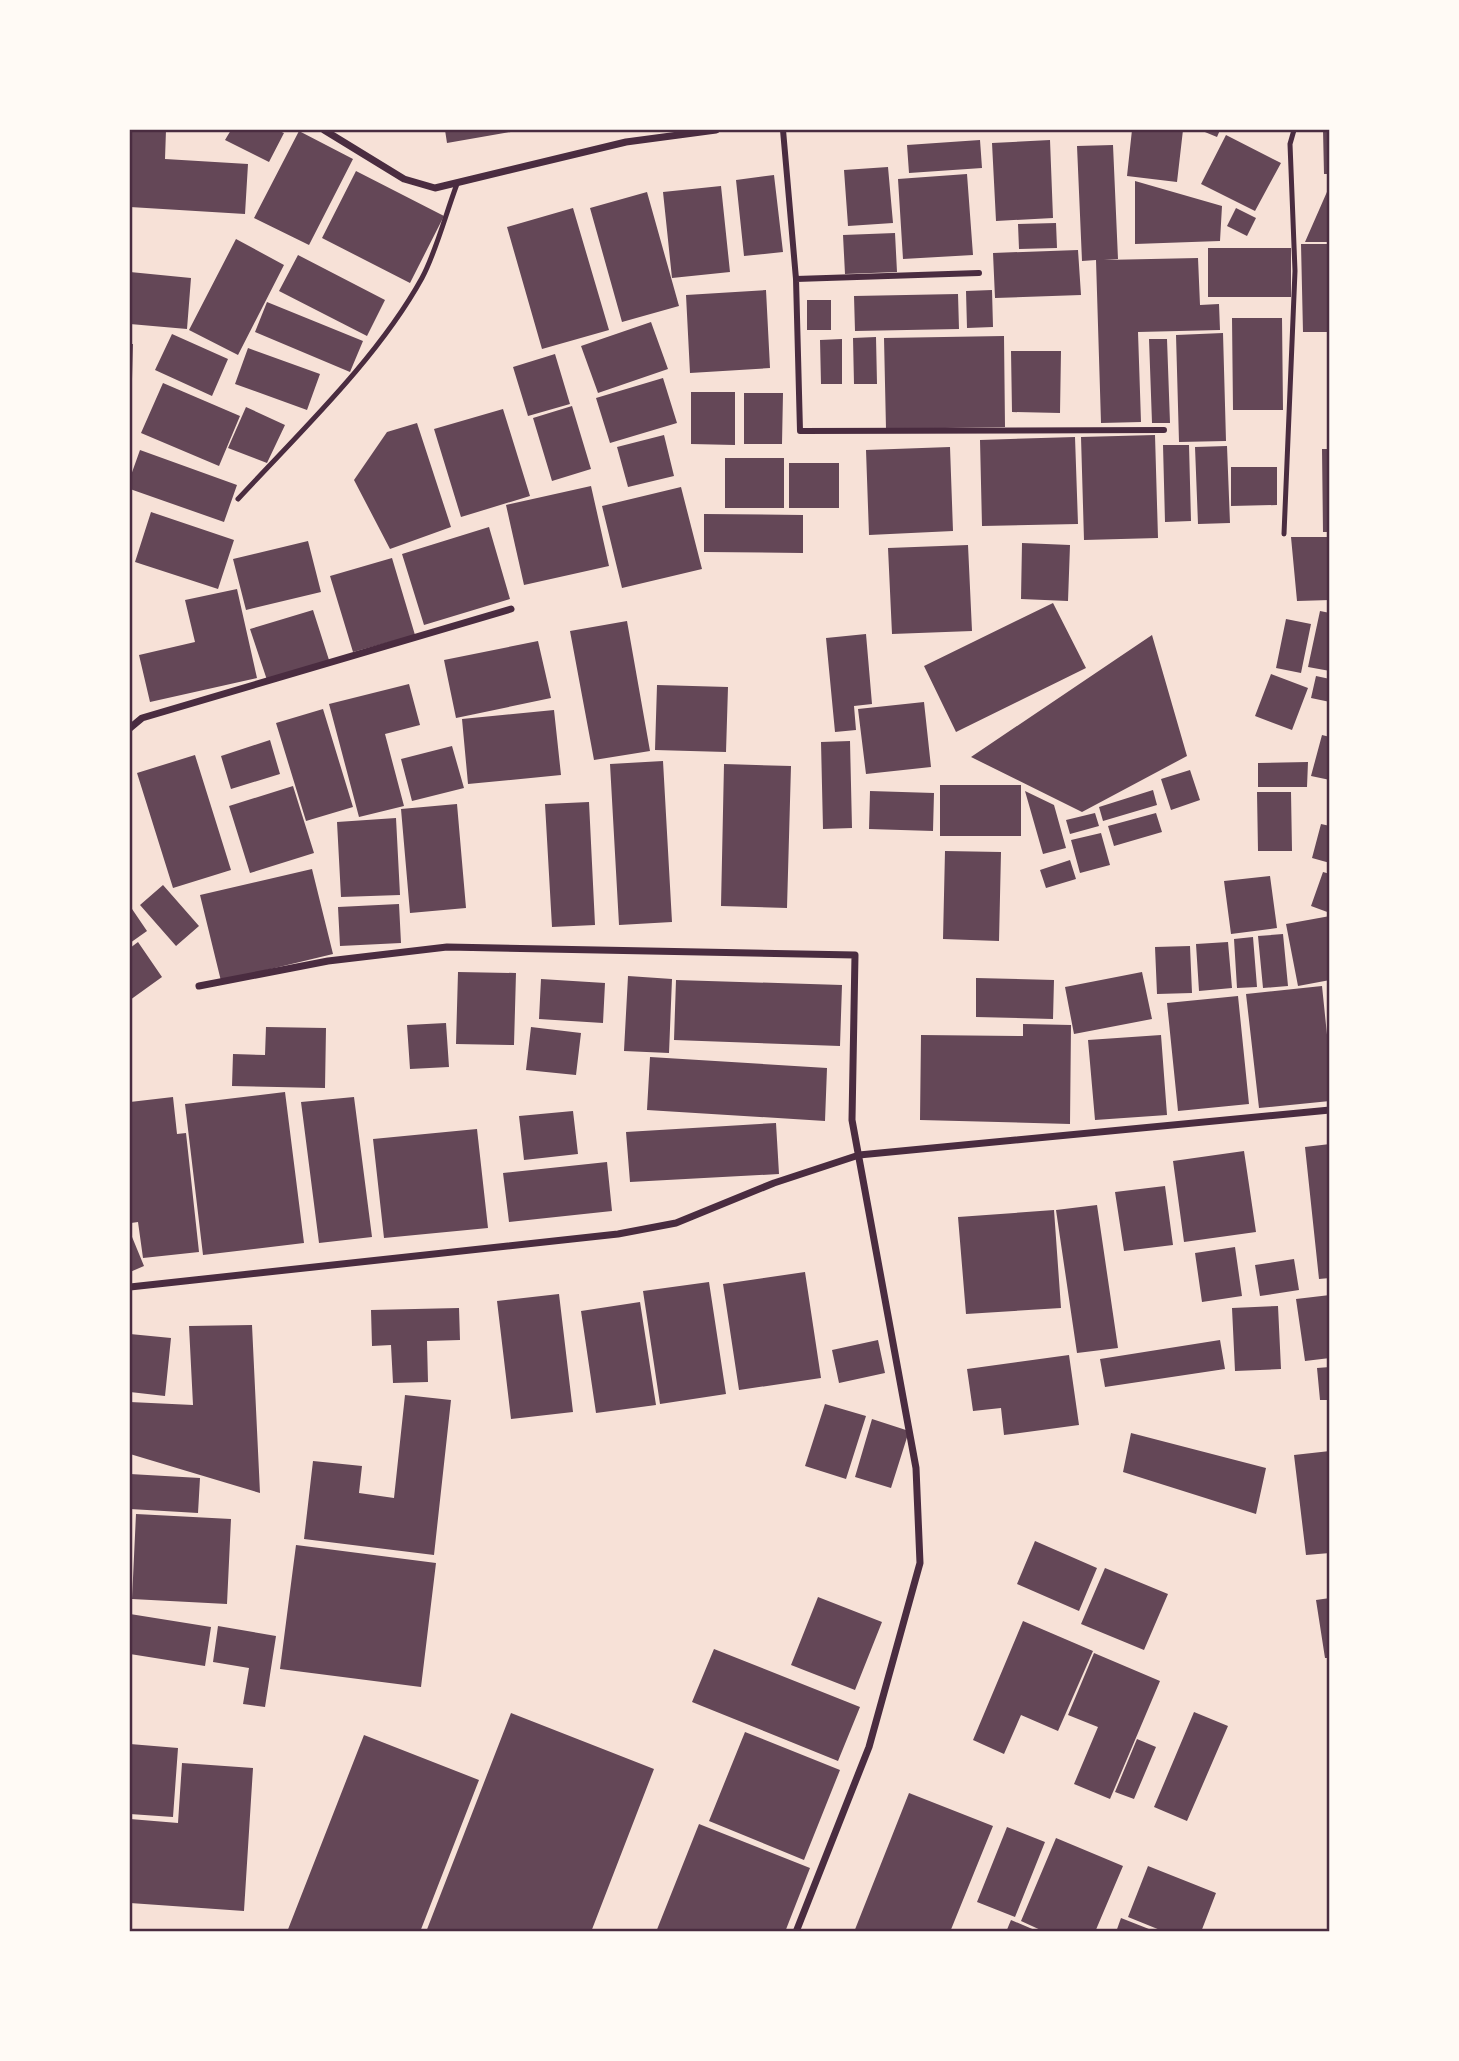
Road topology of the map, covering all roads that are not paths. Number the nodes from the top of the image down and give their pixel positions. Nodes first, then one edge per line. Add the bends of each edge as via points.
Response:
1 (324, 130) edge
2 (716, 130) edge
3 (783, 130) edge
4 (1294, 130) edge
5 (457, 184) junction
6 (979, 273) dead end
7 (796, 279) junction
8 (1164, 430) dead end
9 (238, 499) dead end
10 (1284, 534) dead end
11 (511, 609) dead end
12 (130, 728) edge
13 (199, 986) dead end
14 (1329, 1110) edge
15 (859, 1155) junction
16 (130, 1287) edge
17 (796, 1931) edge

1 - 5 street via 404,179 435,188
2 - 5 street via 626,142
3 - 7 street
4 - 10 lane via 1290,144 1295,271
5 - 9 lane via 422,277 392,324 345,384
6 - 7 street
7 - 8 street via 800,431
11 - 12 street via 142,719
13 - 15 street via 328,961 447,947 855,954 852,1120
14 - 15 street
15 - 16 street via 676,1223 618,1234
15 - 17 street via 916,1468 920,1563 869,1747

